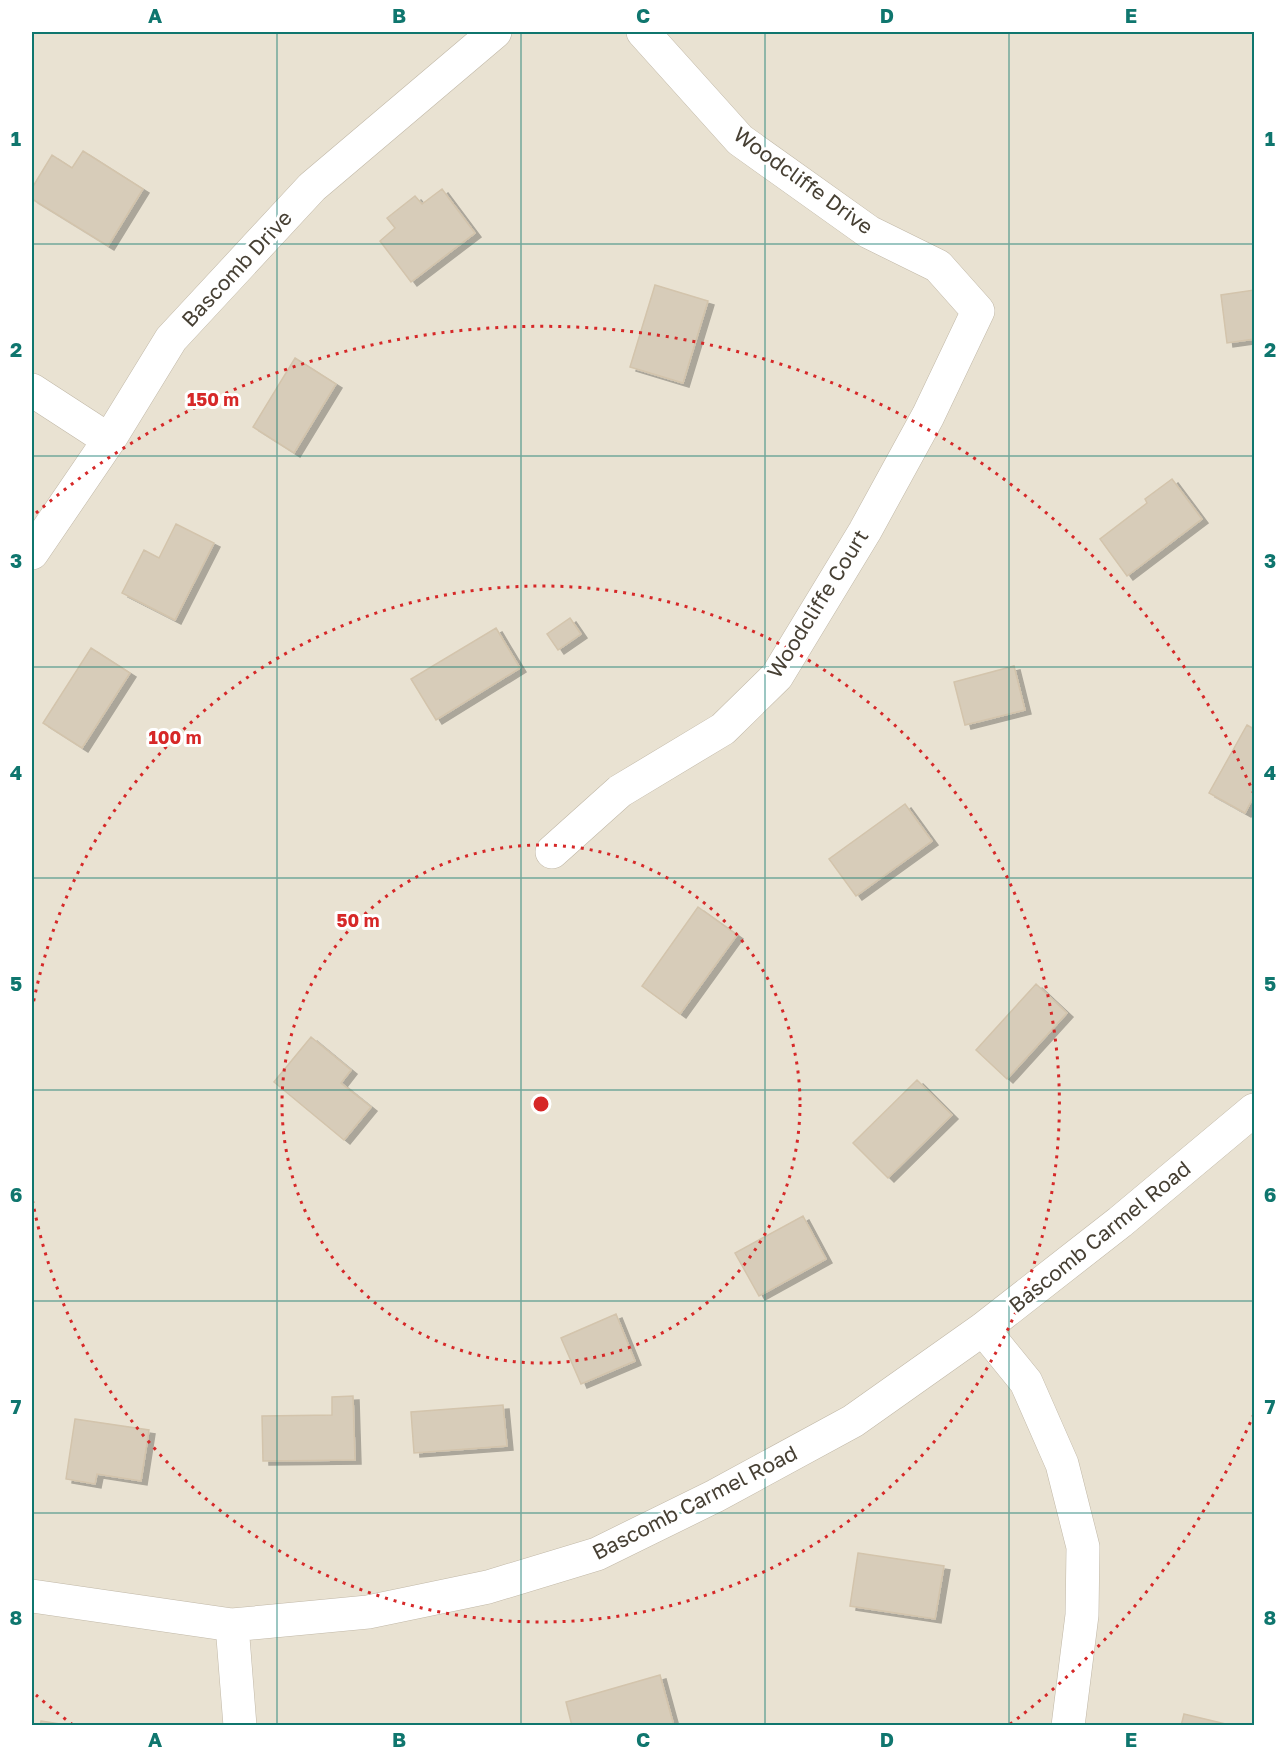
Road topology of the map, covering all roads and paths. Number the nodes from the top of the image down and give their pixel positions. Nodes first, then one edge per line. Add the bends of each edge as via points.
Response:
1 (495, 32) edge
2 (643, 32) edge
3 (978, 311) joint
4 (32, 390) edge
5 (109, 440) junction
6 (32, 553) edge
7 (552, 852) dead end
8 (1254, 1110) edge
9 (983, 1329) junction
10 (32, 1596) edge
11 (232, 1625) junction
12 (240, 1725) edge
13 (1068, 1725) edge

1 - 5 street, Bascomb Drive via 312,187 171,339
2 - 3 street, Woodcliffe Drive via 740,140 869,232 938,266
3 - 7 street, Woodcliffe Court via 928,416 865,531 777,676 723,729 620,791
4 - 5 street
5 - 6 street, Bascomb Drive
8 - 9 street, Bascomb Carmel Road
9 - 11 street, Bascomb Carmel Road via 853,1421 716,1496 597,1554 488,1587 368,1612
9 - 13 street via 1026,1382 1062,1464 1083,1547 1082,1615
10 - 11 street, Bascomb Carmel Road
11 - 12 street

